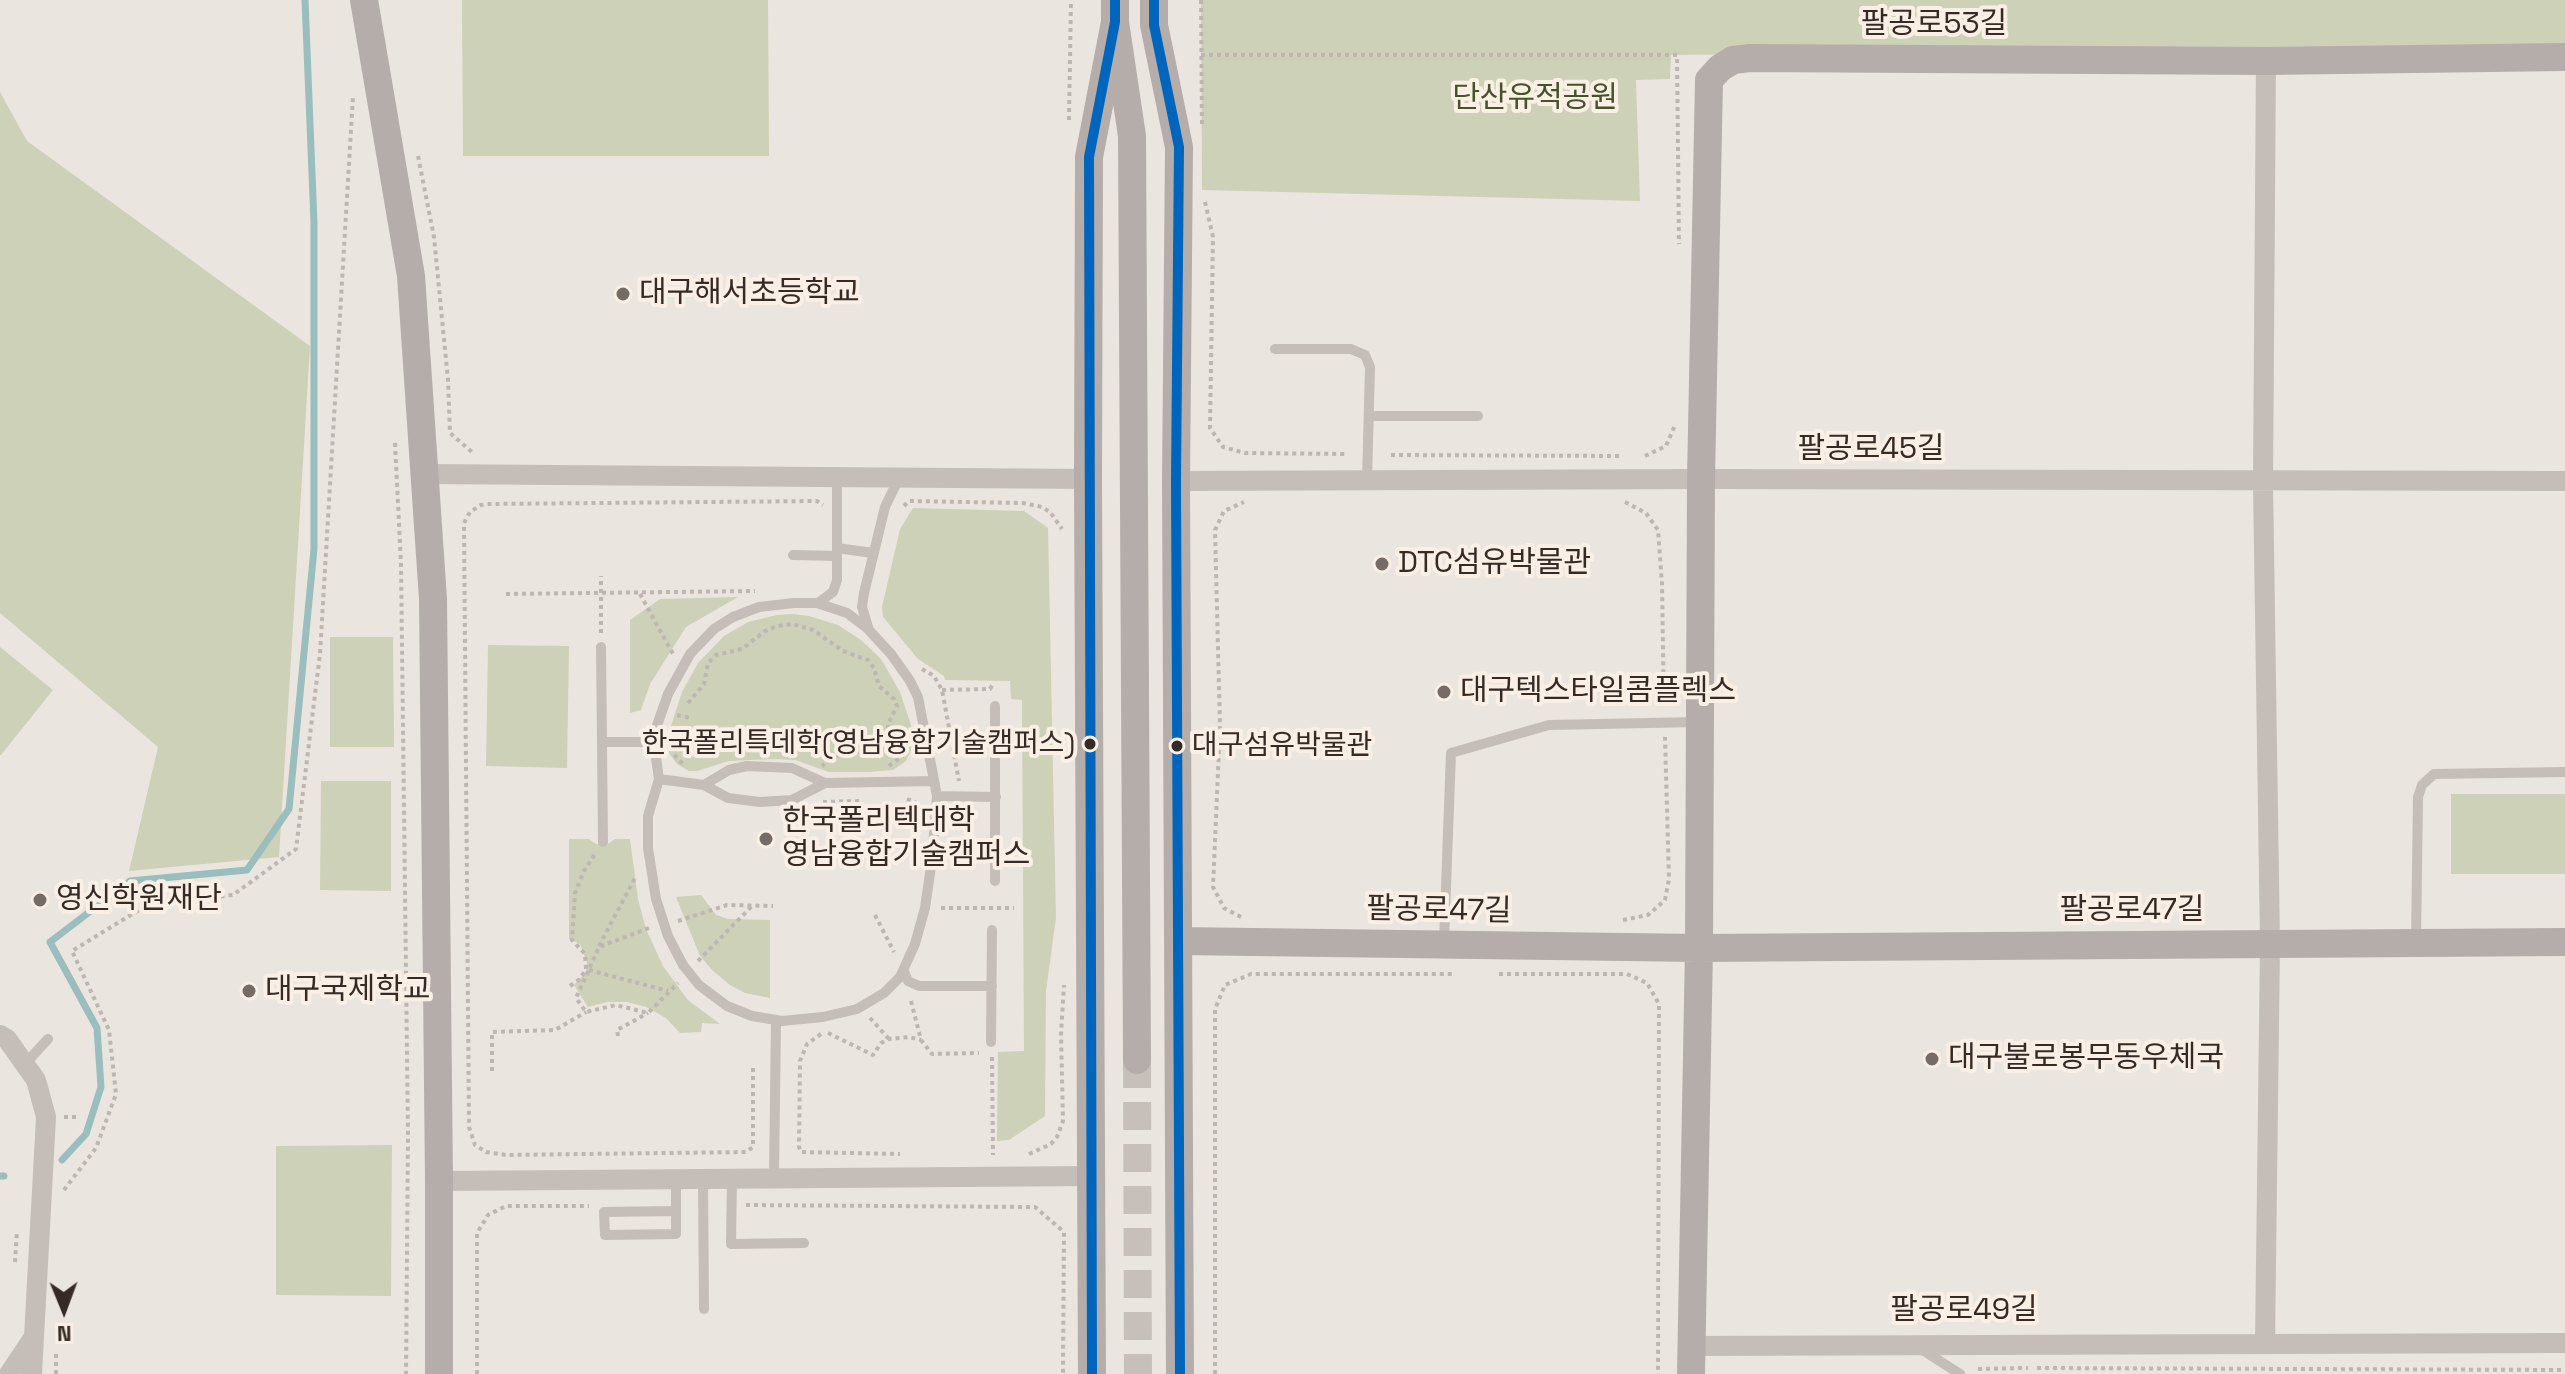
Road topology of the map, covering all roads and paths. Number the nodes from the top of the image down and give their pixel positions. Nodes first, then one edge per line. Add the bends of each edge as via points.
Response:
1 (364, 0) edge
2 (1071, 0) edge
3 (1201, 0) edge
4 (1115, 11) edge
5 (1154, 13) edge
6 (1201, 55) junction
7 (2565, 57) edge
8 (2266, 61) junction
9 (359, 119) dead end
10 (1069, 126) dead end
11 (1202, 130) dead end
12 (1132, 136) junction
13 (416, 145) dead end
14 (1202, 190) dead end
15 (1679, 247) dead end
16 (1275, 349) dead end
17 (1676, 413) dead end
18 (1370, 416) junction
19 (1478, 416) dead end
20 (395, 432) dead end
21 (481, 453) dead end
22 (1345, 454) dead end
23 (1391, 455) dead end
24 (425, 474) junction
25 (837, 478) junction
26 (899, 478) junction
27 (1088, 479) junction
28 (1701, 479) junction
29 (1367, 480) junction
30 (1176, 481) junction
31 (2565, 481) edge
32 (2263, 482) junction
33 (1246, 501) dead end
34 (1611, 502) dead end
35 (824, 508) dead end
36 (900, 512) dead end
37 (1062, 531) dead end
38 (837, 552) junction
39 (873, 553) junction
40 (793, 555) dead end
41 (601, 576) dead end
42 (765, 591) dead end
43 (506, 594) dead end
44 (602, 594) junction
45 (640, 594) junction
46 (817, 603) junction
47 (871, 633) junction
48 (601, 647) joint
49 (673, 654) dead end
50 (916, 664) dead end
51 (994, 682) dead end
52 (942, 690) junction
53 (688, 703) dead end
54 (995, 706) dead end
55 (905, 714) dead end
56 (690, 718) dead end
57 (891, 719) junction
58 (1664, 720) dead end
59 (1700, 722) junction
60 (910, 734) dead end
61 (1665, 736) dead end
62 (603, 742) junction
63 (653, 742) junction
64 (815, 764) dead end
65 (824, 766) junction
66 (839, 766) dead end
67 (884, 766) dead end
68 (693, 767) dead end
69 (2565, 772) edge
70 (659, 779) junction
71 (934, 781) junction
72 (825, 783) junction
73 (964, 784) dead end
74 (704, 785) junction
75 (937, 796) junction
76 (996, 797) junction
77 (603, 842) joint
78 (637, 874) dead end
79 (995, 881) dead end
80 (1213, 887) dead end
81 (942, 901) dead end
82 (752, 906) junction
83 (773, 906) dead end
84 (941, 908) junction
85 (1014, 908) dead end
86 (675, 911) dead end
87 (875, 915) dead end
88 (1612, 920) dead end
89 (678, 921) junction
90 (937, 921) dead end
91 (651, 928) dead end
92 (682, 930) dead end
93 (992, 930) dead end
94 (1179, 941) junction
95 (2565, 942) edge
96 (2416, 943) junction
97 (2270, 944) junction
98 (1444, 945) junction
99 (599, 947) junction
100 (1699, 948) junction
101 (690, 950) dead end
102 (896, 954) dead end
103 (697, 962) junction
104 (704, 969) dead end
105 (587, 970) junction
106 (904, 971) junction
107 (1455, 974) dead end
108 (1499, 974) dead end
109 (1065, 975) dead end
110 (678, 983) dead end
111 (570, 986) dead end
112 (992, 986) junction
113 (668, 991) junction
114 (926, 1000) dead end
115 (586, 1012) junction
116 (648, 1013) junction
117 (776, 1020) junction
118 (861, 1021) dead end
119 (833, 1030) dead end
120 (827, 1032) junction
121 (0, 1035) edge
122 (618, 1036) dead end
123 (48, 1039) dead end
124 (889, 1039) junction
125 (921, 1040) junction
126 (991, 1042) dead end
127 (1137, 1060) tunnel mouth
128 (25, 1064) junction
129 (753, 1068) dead end
130 (492, 1071) dead end
131 (900, 1154) dead end
132 (993, 1155) dead end
133 (1024, 1155) dead end
134 (1093, 1176) junction
135 (732, 1177) junction
136 (774, 1177) junction
137 (676, 1178) junction
138 (703, 1178) junction
139 (439, 1181) junction
140 (41, 1204) junction
141 (598, 1205) dead end
142 (732, 1205) junction
143 (676, 1211) junction
144 (804, 1243) dead end
145 (704, 1309) dead end
146 (33, 1338) junction
147 (2565, 1343) edge
148 (2265, 1344) junction
149 (1915, 1345) junction
150 (1691, 1360) edge
151 (1978, 1369) dead end
152 (2565, 1370) edge
153 (2247, 1371) edge
154 (9, 1374) edge
155 (32, 1374) edge
156 (406, 1374) edge
157 (439, 1374) edge
158 (477, 1374) edge
159 (1063, 1374) edge
160 (1092, 1374) edge
161 (1180, 1374) edge
162 (1215, 1374) edge
163 (1658, 1374) edge
164 (1960, 1374) edge

1 - 24 street via 411,276
2 - 10 path
3 - 6 path
4 - 12 street
4 - 27 street via 1089,157
5 - 12 street
5 - 30 street via 1179,147
6 - 11 path
6 - 15 path via 1677,55
7 - 8 street, 팔공로53길
8 - 28 street, 팔공로53길 via 1750,58 1720,68 1709,80 1707,96
8 - 32 street
9 - 140 path via 354,89 320,654 296,849 233,895 147,905 72,951 109,1030 116,1094 96,1148 58,1198
12 - 127 street
13 - 21 path via 434,237 450,433 472,453
14 - 22 path via 1213,237 1210,428 1223,447 1245,453
16 - 18 lane via 1351,349 1365,355 1370,367
17 - 23 path via 1666,446 1647,456
18 - 19 lane
18 - 29 lane
20 - 156 path via 408,1135
24 - 25 street
24 - 139 street via 433,599
25 - 26 street
25 - 38 lane
26 - 27 street
26 - 39 lane
27 - 134 street
28 - 29 street, 팔공로45길
28 - 32 street, 팔공로45길
28 - 59 street, 팔공로53길
29 - 30 street, 팔공로45길
30 - 94 street
31 - 32 street, 팔공로45길
32 - 97 street
33 - 80 path via 1224,511 1215,530 1220,726
34 - 58 path via 1627,502 1646,513 1658,530
35 - 129 path via 817,501 489,504 470,512 464,523 469,1127 475,1145 506,1155 746,1152 753,1147
36 - 37 path via 909,501 1023,503 1050,512
38 - 39 lane
38 - 40 lane
38 - 46 lane via 835,589
39 - 47 lane via 862,603
41 - 44 path
42 - 45 path
43 - 44 path
44 - 45 path
44 - 48 path
45 - 49 path
46 - 47 lane via 847,613
46 - 63 lane via 759,607 708,634 671,687
47 - 71 lane via 918,697
48 - 62 lane
50 - 52 path via 934,676
51 - 52 path via 990,689
52 - 73 path via 957,778
53 - 57 path via 704,684 712,658 742,649 772,628 793,624 868,660 879,686 897,706
54 - 76 lane
55 - 57 path
56 - 68 path via 677,715 672,748 678,760
57 - 65 path via 884,748 844,751
59 - 98 lane via 1549,725 1451,753
59 - 100 street, 팔공로53길
60 - 67 path via 905,754
61 - 88 path via 1665,900 1648,915
62 - 63 lane
62 - 77 lane
63 - 70 lane
64 - 65 path
65 - 66 path
69 - 96 lane via 2434,774 2422,785
70 - 74 lane
70 - 117 lane via 649,808 648,848 656,899 676,952 718,1001
71 - 72 lane
71 - 75 lane
72 - 74 lane via 784,767 747,766
72 - 74 lane via 792,800 760,802 728,798
75 - 76 lane
75 - 106 lane via 928,892
76 - 79 lane
77 - 105 path via 575,893 572,940 585,954
78 - 99 path
81 - 84 path
82 - 83 path
82 - 89 path via 722,906
82 - 103 path
84 - 85 path
84 - 90 path
86 - 89 path
87 - 102 path
89 - 92 path
91 - 99 path
93 - 112 lane
94 - 98 street, 팔공로47길
94 - 161 street
95 - 96 street, 팔공로47길
96 - 97 street, 팔공로47길
97 - 100 street, 팔공로47길
97 - 148 street
98 - 100 street, 팔공로47길
99 - 105 path
100 - 150 street
101 - 103 path
103 - 104 path
105 - 111 path
105 - 113 path
105 - 115 path via 576,998
106 - 112 lane via 915,985
106 - 117 lane via 884,993 857,1009
107 - 162 path via 1251,974 1225,985 1215,1009
108 - 163 path via 1627,974 1647,983 1659,1004
109 - 133 path via 1061,1129 1051,1144
110 - 113 path
112 - 126 lane
113 - 116 path
114 - 125 path via 908,1001
115 - 116 path via 616,1005
115 - 130 path via 555,1030 492,1032
116 - 122 path via 617,1030
117 - 136 lane
118 - 124 path via 873,1016
119 - 120 path
120 - 124 path via 873,1055
120 - 131 path via 811,1040 800,1061 801,1152
121 - 128 street
123 - 128 lane
124 - 125 path
125 - 132 path via 932,1054 992,1053
128 - 140 street via 36,1080 46,1117
134 - 136 street
134 - 160 street
135 - 136 street
135 - 138 street
135 - 142 lane
137 - 138 street
137 - 139 street
137 - 143 lane
138 - 145 lane
139 - 157 street
140 - 146 street
141 - 158 path via 506,1206 488,1215 477,1233
142 - 144 lane via 731,1244
142 - 159 path via 1035,1207 1064,1232
143 - 143 lane via 604,1212 605,1235 676,1234
146 - 154 street
146 - 155 street
147 - 148 street, 팔공로49길
148 - 149 street, 팔공로49길
149 - 150 street, 팔공로49길
149 - 164 lane
151 - 153 path
152 - 153 path

